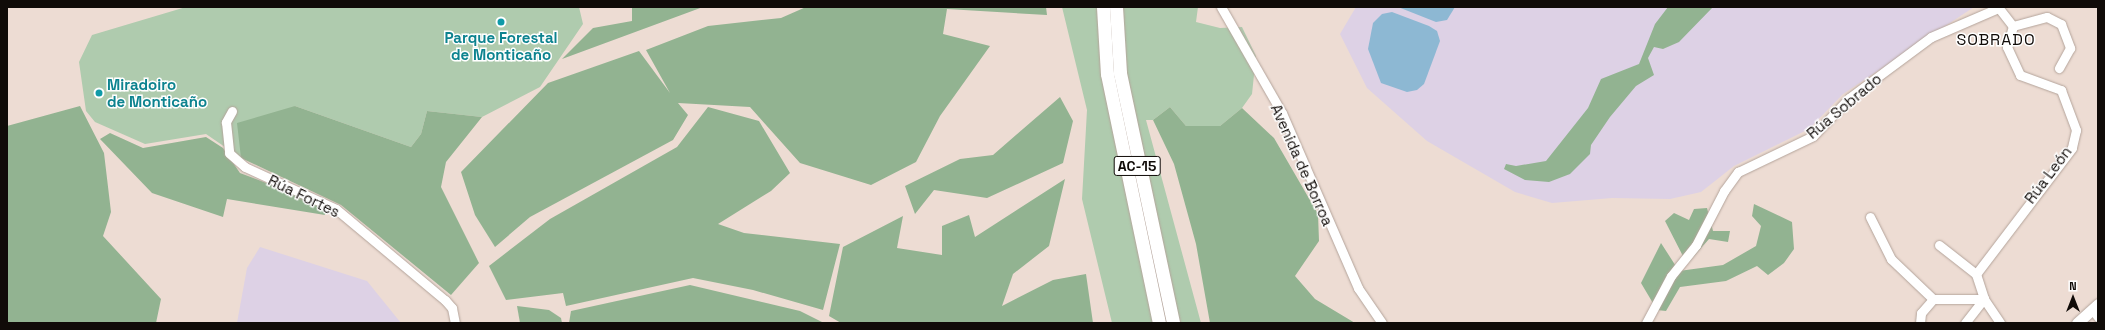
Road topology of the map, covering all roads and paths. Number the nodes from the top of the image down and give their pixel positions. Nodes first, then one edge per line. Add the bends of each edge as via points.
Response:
1 (1103, 7) edge
2 (1116, 7) edge
3 (1221, 7) edge
4 (2047, 7) edge
5 (1998, 8) edge
6 (2047, 17) junction
7 (2013, 26) junction
8 (2059, 68) dead end
9 (232, 111) dead end
10 (1870, 217) dead end
11 (1939, 244) dead end
12 (1976, 274) junction
13 (1932, 299) junction
14 (1984, 299) junction
15 (2096, 310) edge
16 (455, 323) edge
17 (1159, 323) edge
18 (1173, 323) edge
19 (1382, 323) edge
20 (1646, 323) edge
21 (1920, 323) edge
22 (1965, 323) edge
23 (2000, 323) edge
24 (2077, 323) edge

1 - 17 highway, AC-15 via 1107,74
2 - 18 highway, AC-15 via 1120,73
3 - 19 street, Avenida de Borroa via 1282,113 1358,288
4 - 6 street
5 - 7 street
5 - 20 street, Rúa Sobrado via 1931,37 1849,98 1813,136 1738,172 1696,245 1671,276
6 - 7 street
6 - 8 street via 2062,24 2070,48
7 - 12 street, Rúa León via 2007,47 2020,75 2030,81 2061,90 2076,130 2072,148
9 - 16 street, Rúa Fortes via 226,122 229,153 245,168 336,209 445,300 452,308
10 - 13 street via 1891,260
11 - 12 street
12 - 14 street
13 - 14 street
13 - 21 street via 1922,313
14 - 22 street
14 - 23 street
15 - 24 main road

